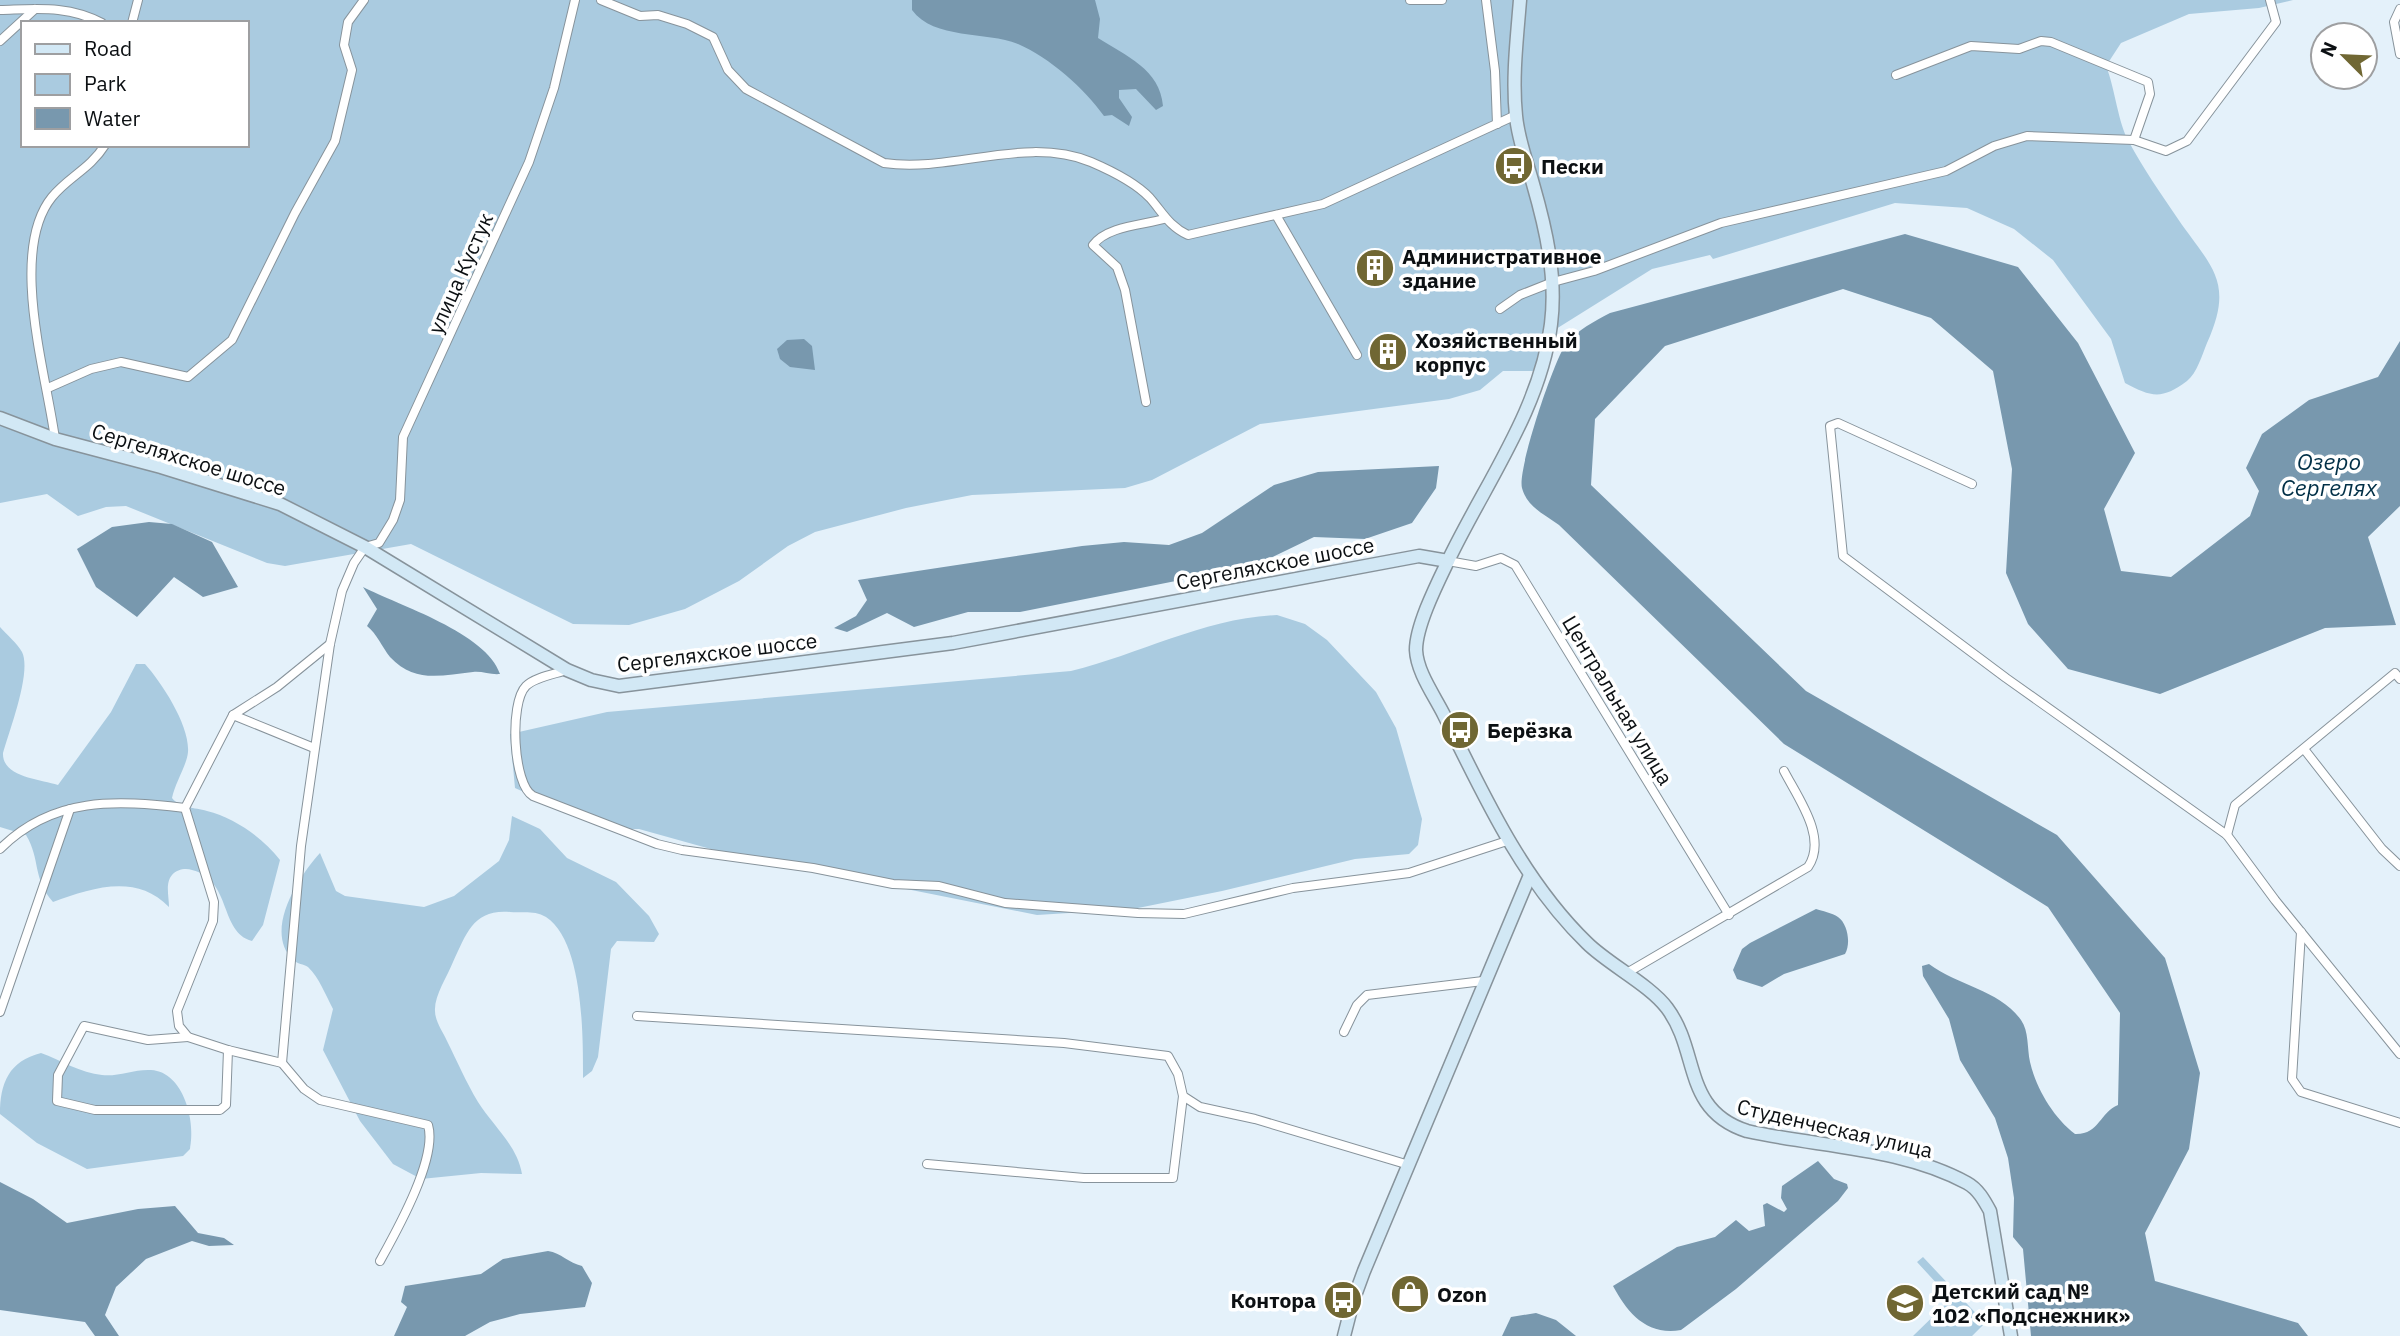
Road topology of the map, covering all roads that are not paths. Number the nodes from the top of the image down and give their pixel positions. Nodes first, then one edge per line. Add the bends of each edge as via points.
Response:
1 (138, 0) edge
2 (364, 0) edge
3 (575, 0) edge
4 (601, 0) edge
5 (1410, 0) edge
6 (1443, 0) edge
7 (1486, 0) edge
8 (1520, 0) edge
9 (2270, 0) edge
10 (35, 9) junction
11 (2400, 9) edge
12 (0, 10) edge
13 (22, 21) edge
14 (98, 21) edge
15 (133, 21) edge
16 (21, 22) edge
17 (0, 41) edge
18 (2400, 54) edge
19 (1896, 75) dead end
20 (1516, 115) junction
21 (1497, 124) junction
22 (2134, 140) junction
23 (104, 147) edge
24 (1276, 215) junction
25 (1164, 219) junction
26 (1553, 282) junction
27 (1500, 309) dead end
28 (1357, 355) dead end
29 (48, 388) junction
30 (1146, 401) dead end
31 (0, 418) edge
32 (55, 439) junction
33 (1972, 484) dead end
34 (365, 547) junction
35 (1448, 561) junction
36 (330, 644) junction
37 (567, 670) junction
38 (2400, 679) edge
39 (233, 715) junction
40 (314, 748) junction
41 (2304, 748) junction
42 (1784, 771) dead end
43 (185, 808) junction
44 (70, 809) junction
45 (2227, 835) junction
46 (1510, 840) junction
47 (0, 849) edge
48 (2400, 866) edge
49 (1530, 875) junction
50 (1729, 915) junction
51 (2301, 932) junction
52 (1626, 974) junction
53 (1483, 981) junction
54 (0, 1012) edge
55 (638, 1016) dead end
56 (1344, 1032) dead end
57 (188, 1037) junction
58 (228, 1051) junction
59 (2400, 1054) edge
60 (282, 1063) junction
61 (1183, 1096) junction
62 (2400, 1123) edge
63 (927, 1164) dead end
64 (1409, 1166) junction
65 (380, 1262) dead end
66 (1344, 1336) edge
67 (2011, 1336) edge

1 - 15 street
2 - 29 street via 348,22 344,45 352,71 335,141 232,340 188,377 121,362
3 - 34 street, улица Кустук via 554,88 529,162 403,438 400,500 393,520 379,543
4 - 25 street via 640,16 687,24 713,37 728,70 746,89 884,163 957,162 1051,150 1090,162 1136,185
5 - 6 street
7 - 21 street
8 - 20 main road, Студенческая улица
9 - 22 street via 2276,22 2187,141 2166,151
10 - 12 street
10 - 13 street
10 - 14 street via 56,7
11 - 18 street via 2394,22
16 - 17 street
19 - 22 street via 1971,46 2019,49 2051,42 2148,82 2150,94
20 - 21 street
20 - 26 main road, Студенческая улица via 1545,223
21 - 24 street via 1323,204
22 - 26 street via 2027,136 1994,146 1946,171 1721,223
23 - 29 street via 96,160 50,199 39,225 31,282 33,317
24 - 25 street via 1195,236
24 - 28 street
25 - 30 street via 1125,228 1093,245 1117,267 1125,289
26 - 27 street
26 - 35 main road, Студенческая улица via 1551,324 1541,370
29 - 32 street
31 - 32 main road, Сергеляхское шоссе
32 - 34 main road, Сергеляхское шоссе via 280,504
33 - 45 street via 1838,423 1830,426 1843,556
34 - 36 street, улица Кустук via 342,592
34 - 37 main road, Сергеляхское шоссе
35 - 37 main road, Сергеляхское шоссе via 1419,556 953,643 619,686
35 - 46 main road, Студенческая улица via 1420,627 1416,650 1422,672
35 - 50 street, Центральная улица via 1476,566 1501,558 1515,565
36 - 39 street
36 - 40 street, улица Кустук
37 - 46 street via 527,685 522,692 515,737 522,787 657,844 682,850 893,884 939,886 1005,903 1184,914 1307,886 1409,873
38 - 41 street via 2395,673
39 - 40 street
39 - 43 street
40 - 60 street, улица Кустук
41 - 45 street via 2235,805
41 - 48 street
42 - 50 street via 1813,831 1814,859
43 - 44 street via 126,803
43 - 57 street via 214,902 209,938 177,1011 179,1026
44 - 47 street via 31,822
44 - 54 street
45 - 51 street
46 - 49 main road, Студенческая улица
49 - 52 main road, Студенческая улица via 1587,942
49 - 53 main road
50 - 52 street
51 - 59 street
51 - 62 street via 2292,1079 2301,1092
52 - 67 main road, Студенческая улица via 1666,1006 1699,1092 1714,1115 1730,1126 1903,1160 1968,1183 1982,1196 1990,1211
53 - 56 street via 1367,995
53 - 64 main road
55 - 61 street via 1118,1048 1168,1056
57 - 58 street
57 - 58 street via 148,1040 84,1026 58,1075 57,1101 95,1110 220,1110 226,1105
58 - 60 street
60 - 65 street via 320,1100 428,1125 412,1202
61 - 63 street via 1173,1178 1084,1178
61 - 64 street via 1200,1107
64 - 66 main road via 1353,1301

